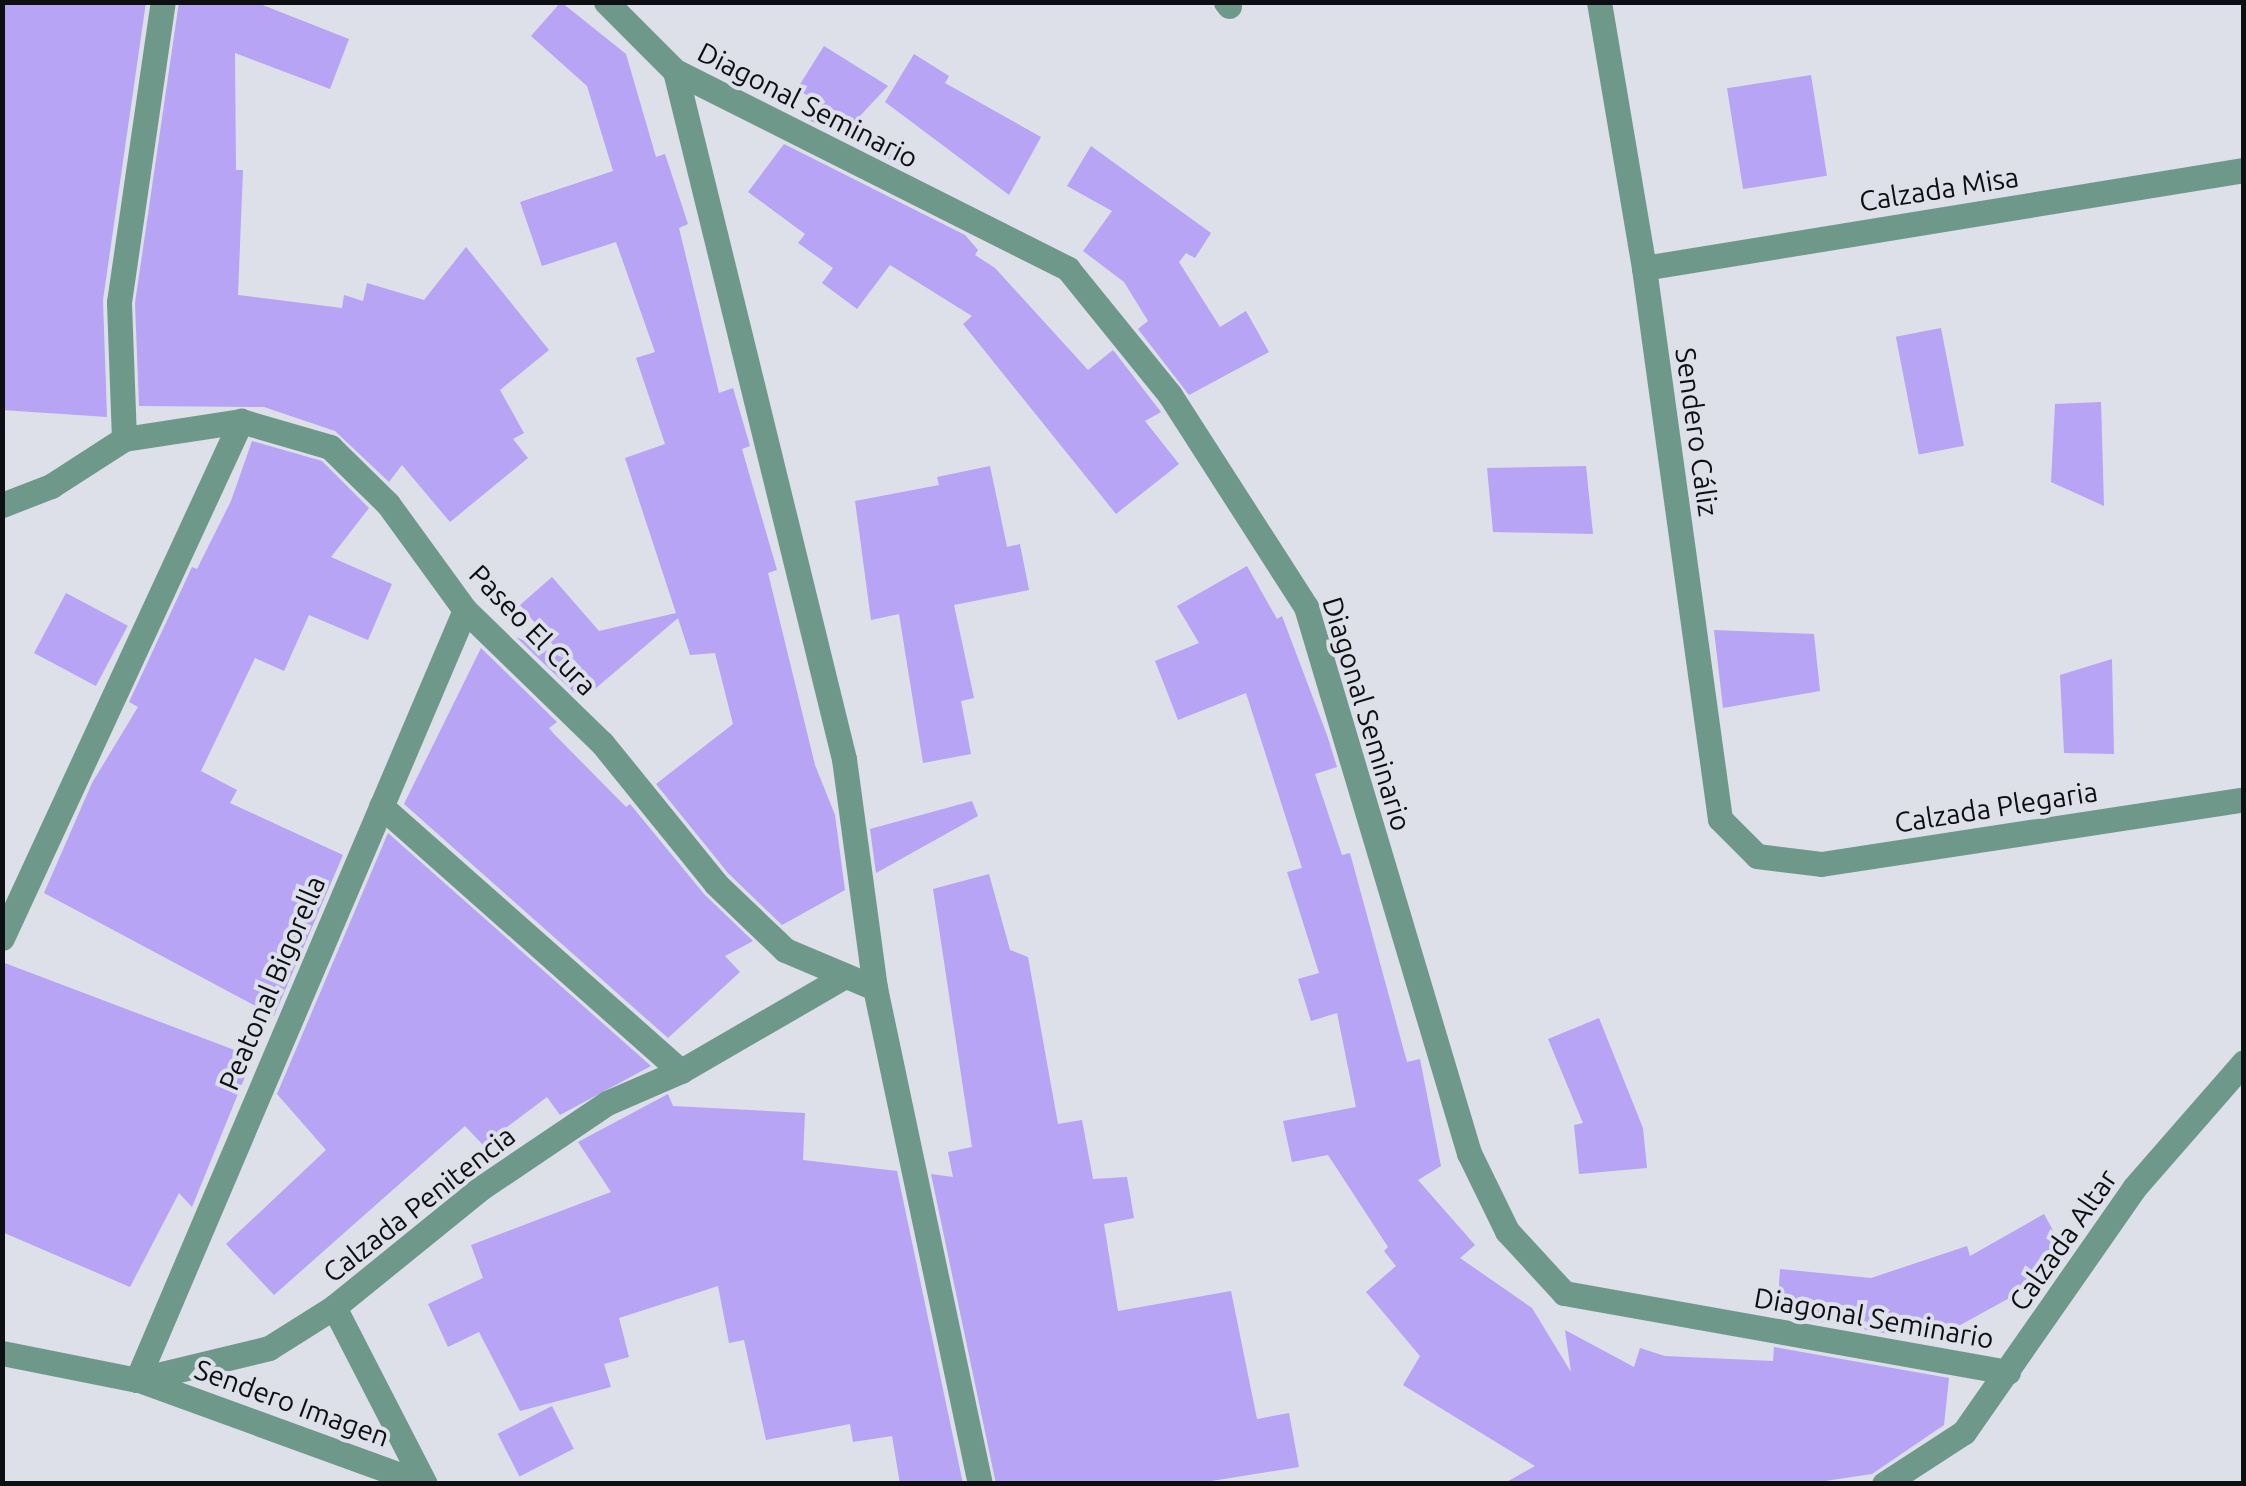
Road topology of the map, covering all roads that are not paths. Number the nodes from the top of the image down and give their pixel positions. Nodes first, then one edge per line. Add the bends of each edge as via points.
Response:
1 (163, 2) edge
2 (606, 2) edge
3 (1600, 2) edge
4 (674, 72) junction
5 (2244, 170) edge
6 (1644, 268) junction
7 (240, 421) junction
8 (124, 439) junction
9 (2, 505) edge
10 (464, 610) junction
11 (2244, 799) edge
12 (380, 806) junction
13 (1758, 856) joint
14 (2, 938) edge
15 (845, 976) junction
16 (875, 988) junction
17 (2244, 1062) edge
18 (681, 1071) junction
19 (334, 1307) junction
20 (2, 1353) edge
21 (2008, 1372) junction
22 (137, 1380) junction
23 (425, 1483) edge
24 (980, 1484) edge
25 (1884, 1484) edge

1 - 8 street via 119,302
2 - 4 street, Diagonal Seminario
3 - 6 street, Sendero Cáliz
4 - 16 street via 844,760
4 - 21 street, Diagonal Seminario via 1068,270 1170,395 1306,607 1469,1152 1507,1230 1564,1293
5 - 6 street, Calzada Misa
6 - 13 street, Sendero Cáliz via 1720,819
7 - 8 street, Paseo El Cura
7 - 10 street, Paseo El Cura via 330,448 388,504
7 - 14 street
8 - 9 street, Paseo El Cura via 51,486
10 - 12 street, Peatonal Bigorella
10 - 15 street, Paseo El Cura via 602,743 716,884 771,937
11 - 13 street, Calzada Plegaria via 1821,864
12 - 18 street
12 - 22 street, Peatonal Bigorella
15 - 16 street, Paseo El Cura
15 - 18 street, Calzada Penitencia
16 - 24 street
17 - 21 street, Calzada Altar via 2134,1188
18 - 19 street, Calzada Penitencia via 607,1103 481,1188
19 - 22 street, Calzada Penitencia via 269,1348
19 - 23 street
20 - 22 street, Calzada Penitencia
21 - 25 street, Calzada Altar via 1964,1432
22 - 23 street, Sendero Imagen

